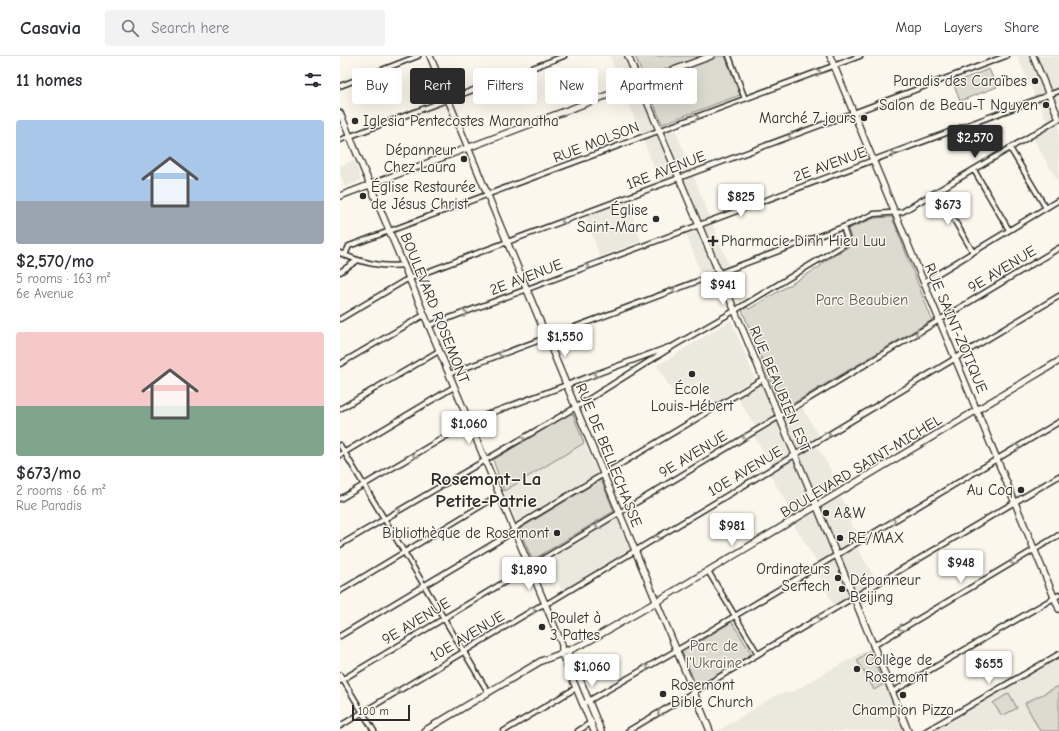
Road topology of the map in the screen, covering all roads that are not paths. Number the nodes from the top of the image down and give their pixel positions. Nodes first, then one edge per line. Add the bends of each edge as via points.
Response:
1 (418, 56) edge
2 (430, 56) edge
3 (564, 56) edge
4 (628, 56) edge
5 (711, 56) edge
6 (729, 56) edge
7 (830, 56) edge
8 (860, 56) edge
9 (1006, 56) edge
10 (1033, 56) edge
11 (834, 66) junction
12 (435, 68) edge
13 (633, 68) edge
14 (679, 68) edge
15 (340, 86) edge
16 (1059, 92) edge
17 (465, 94) edge
18 (606, 95) edge
19 (1049, 95) junction
20 (745, 99) junction
21 (437, 104) edge
22 (450, 104) edge
23 (648, 104) edge
24 (340, 113) edge
25 (854, 113) junction
26 (1059, 119) edge
27 (659, 130) junction
28 (350, 136) junction
29 (340, 140) edge
30 (467, 147) junction
31 (1010, 148) junction
32 (874, 161) junction
33 (974, 170) junction
34 (679, 178) junction
35 (370, 184) junction
36 (937, 191) junction
37 (487, 195) junction
38 (340, 196) edge
39 (1059, 200) edge
40 (1046, 208) junction
41 (895, 212) junction
42 (699, 226) junction
43 (843, 227) junction
44 (1009, 230) junction
45 (390, 231) junction
46 (507, 242) junction
47 (1059, 248) edge
48 (973, 252) junction
49 (340, 253) edge
50 (345, 255) junction
51 (358, 260) junction
52 (404, 265) junction
53 (340, 272) edge
54 (718, 274) junction
55 (409, 279) junction
56 (924, 282) junction
57 (527, 290) junction
58 (1059, 296) edge
59 (734, 311) junction
60 (424, 315) junction
61 (340, 319) edge
62 (940, 320) junction
63 (428, 326) junction
64 (547, 337) junction
65 (675, 345) junction
66 (439, 351) junction
67 (956, 359) junction
68 (1059, 361) edge
69 (340, 364) edge
70 (449, 374) junction
71 (763, 379) junction
72 (567, 385) junction
73 (454, 387) junction
74 (576, 407) junction
75 (340, 409) edge
76 (977, 410) junction
77 (779, 417) junction
78 (1059, 422) edge
79 (469, 423) junction
80 (340, 445) edge
81 (344, 452) junction
82 (794, 454) junction
83 (340, 455) edge
84 (997, 459) junction
85 (485, 460) junction
86 (603, 474) junction
87 (1059, 476) edge
88 (364, 485) junction
89 (499, 495) junction
90 (340, 500) edge
91 (1015, 502) junction
92 (816, 506) junction
93 (619, 513) junction
94 (385, 519) junction
95 (514, 530) junction
96 (1059, 535) edge
97 (340, 545) edge
98 (1035, 550) junction
99 (636, 551) junction
100 (404, 552) junction
101 (836, 555) junction
102 (529, 567) junction
103 (708, 571) junction
104 (424, 585) junction
105 (340, 590) edge
106 (1057, 596) edge
107 (854, 598) junction
108 (656, 602) junction
109 (544, 604) junction
110 (1059, 609) edge
111 (735, 615) junction
112 (444, 619) junction
113 (340, 636) edge
114 (562, 645) junction
115 (873, 646) junction
116 (676, 650) junction
117 (568, 651) junction
118 (463, 652) junction
119 (562, 654) junction
120 (758, 654) junction
121 (1059, 654) edge
122 (341, 679) edge
123 (576, 688) junction
124 (488, 692) junction
125 (892, 692) junction
126 (694, 693) junction
127 (586, 703) junction
128 (362, 713) junction
129 (594, 722) junction
130 (340, 726) edge
131 (374, 731) edge
132 (424, 731) edge
133 (504, 731) edge
134 (578, 731) edge
135 (594, 731) edge
136 (601, 731) edge
137 (628, 731) edge
138 (710, 731) edge
139 (908, 731) edge
140 (926, 731) edge

1 - 15 street
2 - 12 street, RUE DE BELLECHASSE
3 - 17 street
4 - 13 street, RUE BEAUBIEN EST
5 - 14 street
6 - 20 street
7 - 11 street, RUE SAINT-ZOTIQUE
8 - 11 street, RUE MOLSON
9 - 25 street, 1RE AVENUE
10 - 19 street
20 -> 11 street, RUE MOLSON
11 - 25 street, RUE SAINT-ZOTIQUE
16 - 19 street, 2E AVENUE
18 - 30 street
19 - 26 street
32 -> 19 street, 2E AVENUE
27 -> 20 street, RUE MOLSON
21 - 28 street
22 - 30 street, RUE DE BELLECHASSE
23 - 27 street, RUE BEAUBIEN EST
24 - 28 street, BOULEVARD ROSEMONT
25 - 32 street, RUE SAINT-ZOTIQUE
25 -> 34 street, 1RE AVENUE
26 - 31 street
27 - 34 street, RUE BEAUBIEN EST
27 - 37 street, RUE MOLSON
28 - 29 street
28 - 35 street, BOULEVARD ROSEMONT
30 - 35 street
30 - 37 street, RUE DE BELLECHASSE
31 - 33 street
31 - 40 street
32 - 41 street, RUE SAINT-ZOTIQUE
32 - 42 street, 2E AVENUE
33 - 36 street
33 - 44 street
34 - 42 street, RUE BEAUBIEN EST
34 -> 46 street, 1RE AVENUE
35 - 38 street
35 - 45 street, BOULEVARD ROSEMONT
36 - 41 street via 902,212
36 - 48 street
37 - 45 street, RUE MOLSON
37 - 46 street, RUE DE BELLECHASSE
39 - 40 street
40 - 44 street
41 - 43 street via 874,214
41 - 56 street, RUE SAINT-ZOTIQUE
42 - 54 street, RUE BEAUBIEN EST
57 -> 42 street, 2E AVENUE
43 - 54 street
43 - 59 street via 847,239 845,244
44 - 48 street
45 - 50 street, RUE MOLSON via 349,246
45 - 52 street, BOULEVARD ROSEMONT
46 - 55 street, 1RE AVENUE
46 - 57 street, RUE DE BELLECHASSE
47 - 62 street, 9E AVENUE
48 - 56 street
49 - 50 street
50 - 51 street
51 - 52 street via 385,266
51 - 53 street
52 - 55 street, BOULEVARD ROSEMONT
54 - 59 street, RUE BEAUBIEN EST
54 -> 64 street
55 - 60 street, BOULEVARD ROSEMONT
55 - 61 street, 1RE AVENUE
56 - 62 street, RUE SAINT-ZOTIQUE
63 -> 57 street, 2E AVENUE
57 - 64 street, RUE DE BELLECHASSE
58 - 67 street, 10E AVENUE
59 - 65 street
59 - 71 street, RUE BEAUBIEN EST
60 - 63 street, BOULEVARD ROSEMONT
60 - 69 street
62 - 67 street, RUE SAINT-ZOTIQUE
62 -> 77 street, 9E AVENUE
63 - 66 street, BOULEVARD ROSEMONT
64 -> 70 street
64 - 72 street, RUE DE BELLECHASSE
65 -> 72 street
65 - 74 street
66 - 70 street, BOULEVARD ROSEMONT
66 - 75 street
67 - 76 street, RUE SAINT-ZOTIQUE
82 -> 67 street, 10E AVENUE
68 - 76 street, BOULEVARD SAINT-MICHEL
70 - 73 street, BOULEVARD ROSEMONT
71 - 77 street, RUE BEAUBIEN EST
71 - 86 street
72 - 74 street, RUE DE BELLECHASSE
72 - 79 street
73 - 79 street, BOULEVARD ROSEMONT
73 - 81 street
85 -> 74 street
74 - 86 street, RUE DE BELLECHASSE
76 - 84 street, RUE SAINT-ZOTIQUE
76 - 92 street, BOULEVARD SAINT-MICHEL
77 - 82 street, RUE BEAUBIEN EST
77 -> 93 street, 9E AVENUE
84 -> 78 street
79 - 85 street, BOULEVARD ROSEMONT
79 -> 88 street
80 - 81 street
81 - 83 street
81 - 88 street
82 - 92 street, RUE BEAUBIEN EST
99 -> 82 street, 10E AVENUE
84 - 91 street, RUE SAINT-ZOTIQUE
101 -> 84 street
85 - 89 street, BOULEVARD ROSEMONT
94 -> 85 street
86 - 93 street, RUE DE BELLECHASSE
86 - 95 street
87 - 91 street
88 - 90 street
88 - 94 street
89 - 95 street, BOULEVARD ROSEMONT
89 - 100 street
91 - 98 street, RUE SAINT-ZOTIQUE
91 - 107 street
92 - 101 street, RUE BEAUBIEN EST
92 - 103 street, BOULEVARD SAINT-MICHEL
93 - 99 street, RUE DE BELLECHASSE
93 -> 102 street, 9E AVENUE
94 - 97 street
94 - 100 street
95 - 102 street, BOULEVARD ROSEMONT
95 - 104 street
96 - 98 street
98 - 106 street, RUE SAINT-ZOTIQUE
98 -> 115 street
99 - 108 street, RUE DE BELLECHASSE
99 - 109 street, 10E AVENUE
100 - 104 street
100 - 105 street
101 - 107 street, RUE BEAUBIEN EST
101 - 111 street
102 - 109 street, BOULEVARD ROSEMONT
102 - 112 street, 9E AVENUE
103 - 108 street, BOULEVARD SAINT-MICHEL
103 - 111 street
104 - 112 street
104 - 113 street
106 - 110 street, RUE SAINT-ZOTIQUE
106 - 125 street
107 - 115 street, RUE BEAUBIEN EST
107 -> 120 street
108 - 116 street, RUE DE BELLECHASSE
108 - 117 street, BOULEVARD SAINT-MICHEL
109 - 114 street, BOULEVARD ROSEMONT
118 -> 109 street, 10E AVENUE
111 - 116 street
111 - 120 street
112 - 118 street
112 - 122 street, 9E AVENUE
114 - 117 street, BOULEVARD ROSEMONT
114 - 119 street, BOULEVARD ROSEMONT
115 - 125 street, RUE BEAUBIEN EST
116 - 126 street, RUE DE BELLECHASSE
127 -> 116 street
117 - 119 street, BOULEVARD SAINT-MICHEL
117 - 127 street, BOULEVARD ROSEMONT
118 - 124 street
128 -> 118 street, 10E AVENUE
119 - 123 street, BOULEVARD ROSEMONT
119 - 124 street, BOULEVARD SAINT-MICHEL via 541,661
120 - 126 street
121 - 140 street
122 - 128 street
123 - 127 street, BOULEVARD ROSEMONT
123 - 133 street
124 - 132 street, BOULEVARD SAINT-MICHEL
125 - 139 street, RUE BEAUBIEN EST
126 -> 137 street
126 - 138 street, RUE DE BELLECHASSE
127 - 129 street, BOULEVARD ROSEMONT
128 - 130 street, 10E AVENUE
128 - 131 street
129 - 134 street
129 - 135 street, BOULEVARD ROSEMONT
129 - 136 street, BOULEVARD ROSEMONT

